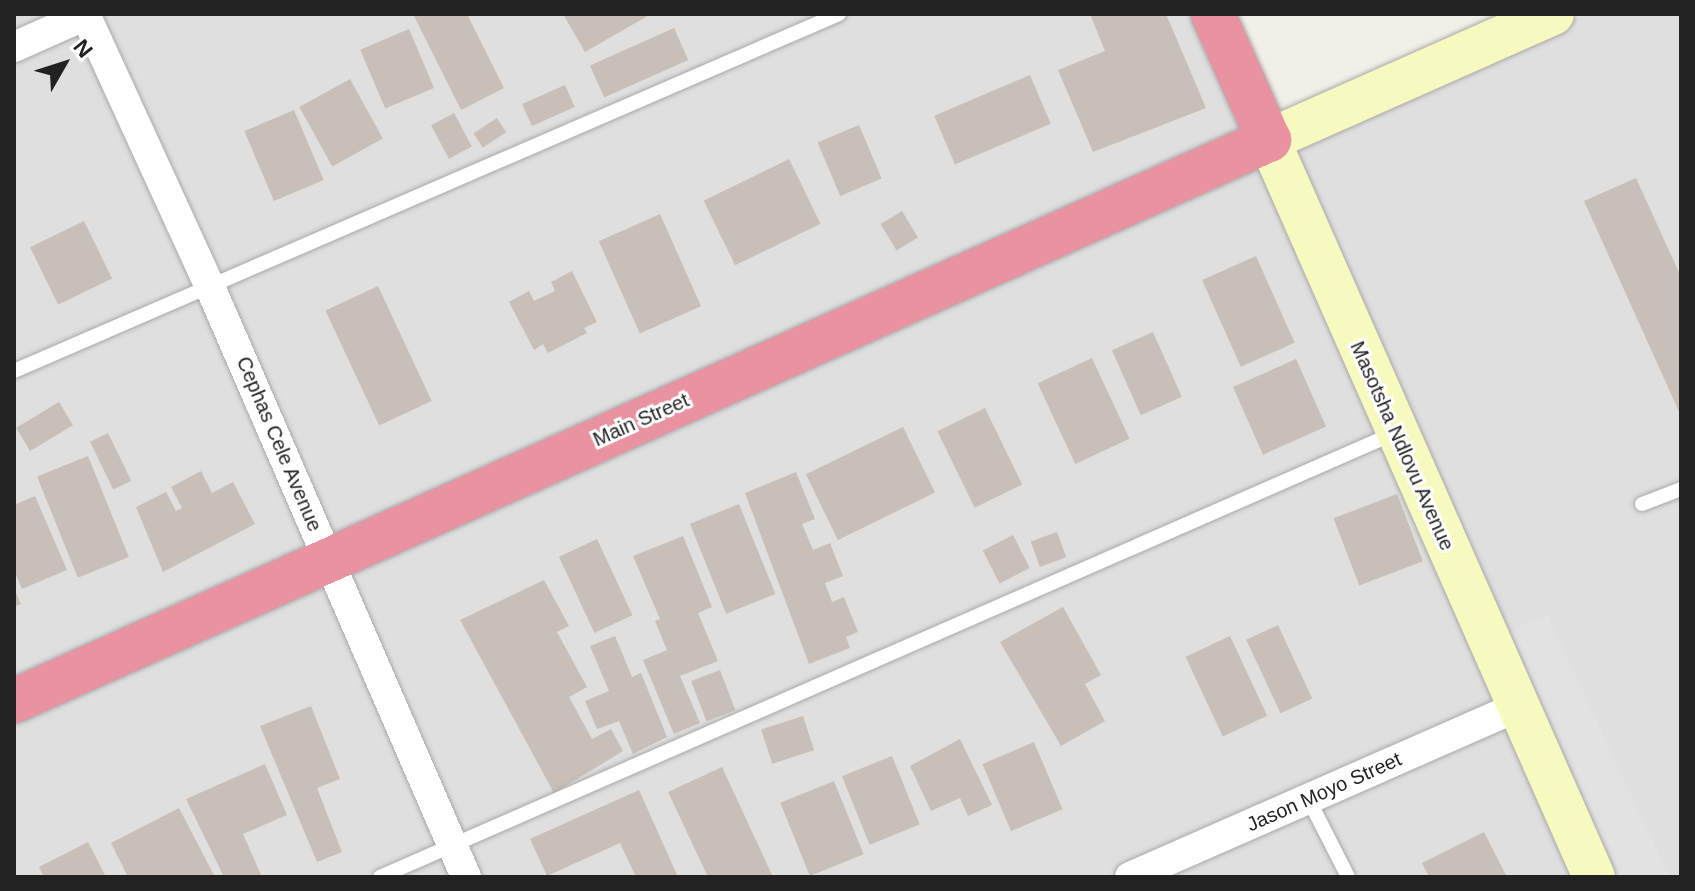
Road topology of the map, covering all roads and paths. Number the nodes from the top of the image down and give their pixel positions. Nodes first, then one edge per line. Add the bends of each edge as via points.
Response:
1 (86, 14) edge
2 (839, 14) edge
3 (1213, 14) edge
4 (1553, 14) edge
5 (14, 47) edge
6 (1269, 140) junction
7 (211, 289) junction
8 (14, 371) edge
9 (1395, 433) junction
10 (1681, 489) edge
11 (1642, 504) dead end
12 (328, 557) junction
13 (14, 701) edge
14 (1518, 707) junction
15 (1308, 798) junction
16 (452, 844) junction
17 (380, 877) edge
18 (466, 877) edge
19 (1130, 877) edge
20 (1348, 877) edge
21 (1594, 877) edge

1 - 5 street
1 - 7 street, Cephas Cele Avenue
2 - 7 lane
3 - 6 highway, Masotsha Ndlovu Avenue
4 - 6 street
6 - 9 street, Masotsha Ndlovu Avenue
6 - 12 highway, Main Street
7 - 8 lane
7 - 12 street, Cephas Cele Avenue
9 - 14 street, Masotsha Ndlovu Avenue
9 - 16 lane
10 - 11 lane
12 - 13 highway, Main Street
12 - 16 street, Cephas Cele Avenue
14 - 15 street, Jason Moyo Street
14 - 21 street, Masotsha Ndlovu Avenue
15 - 19 street, Jason Moyo Street
15 - 20 lane
16 - 17 lane
16 - 18 street, Cephas Cele Avenue

